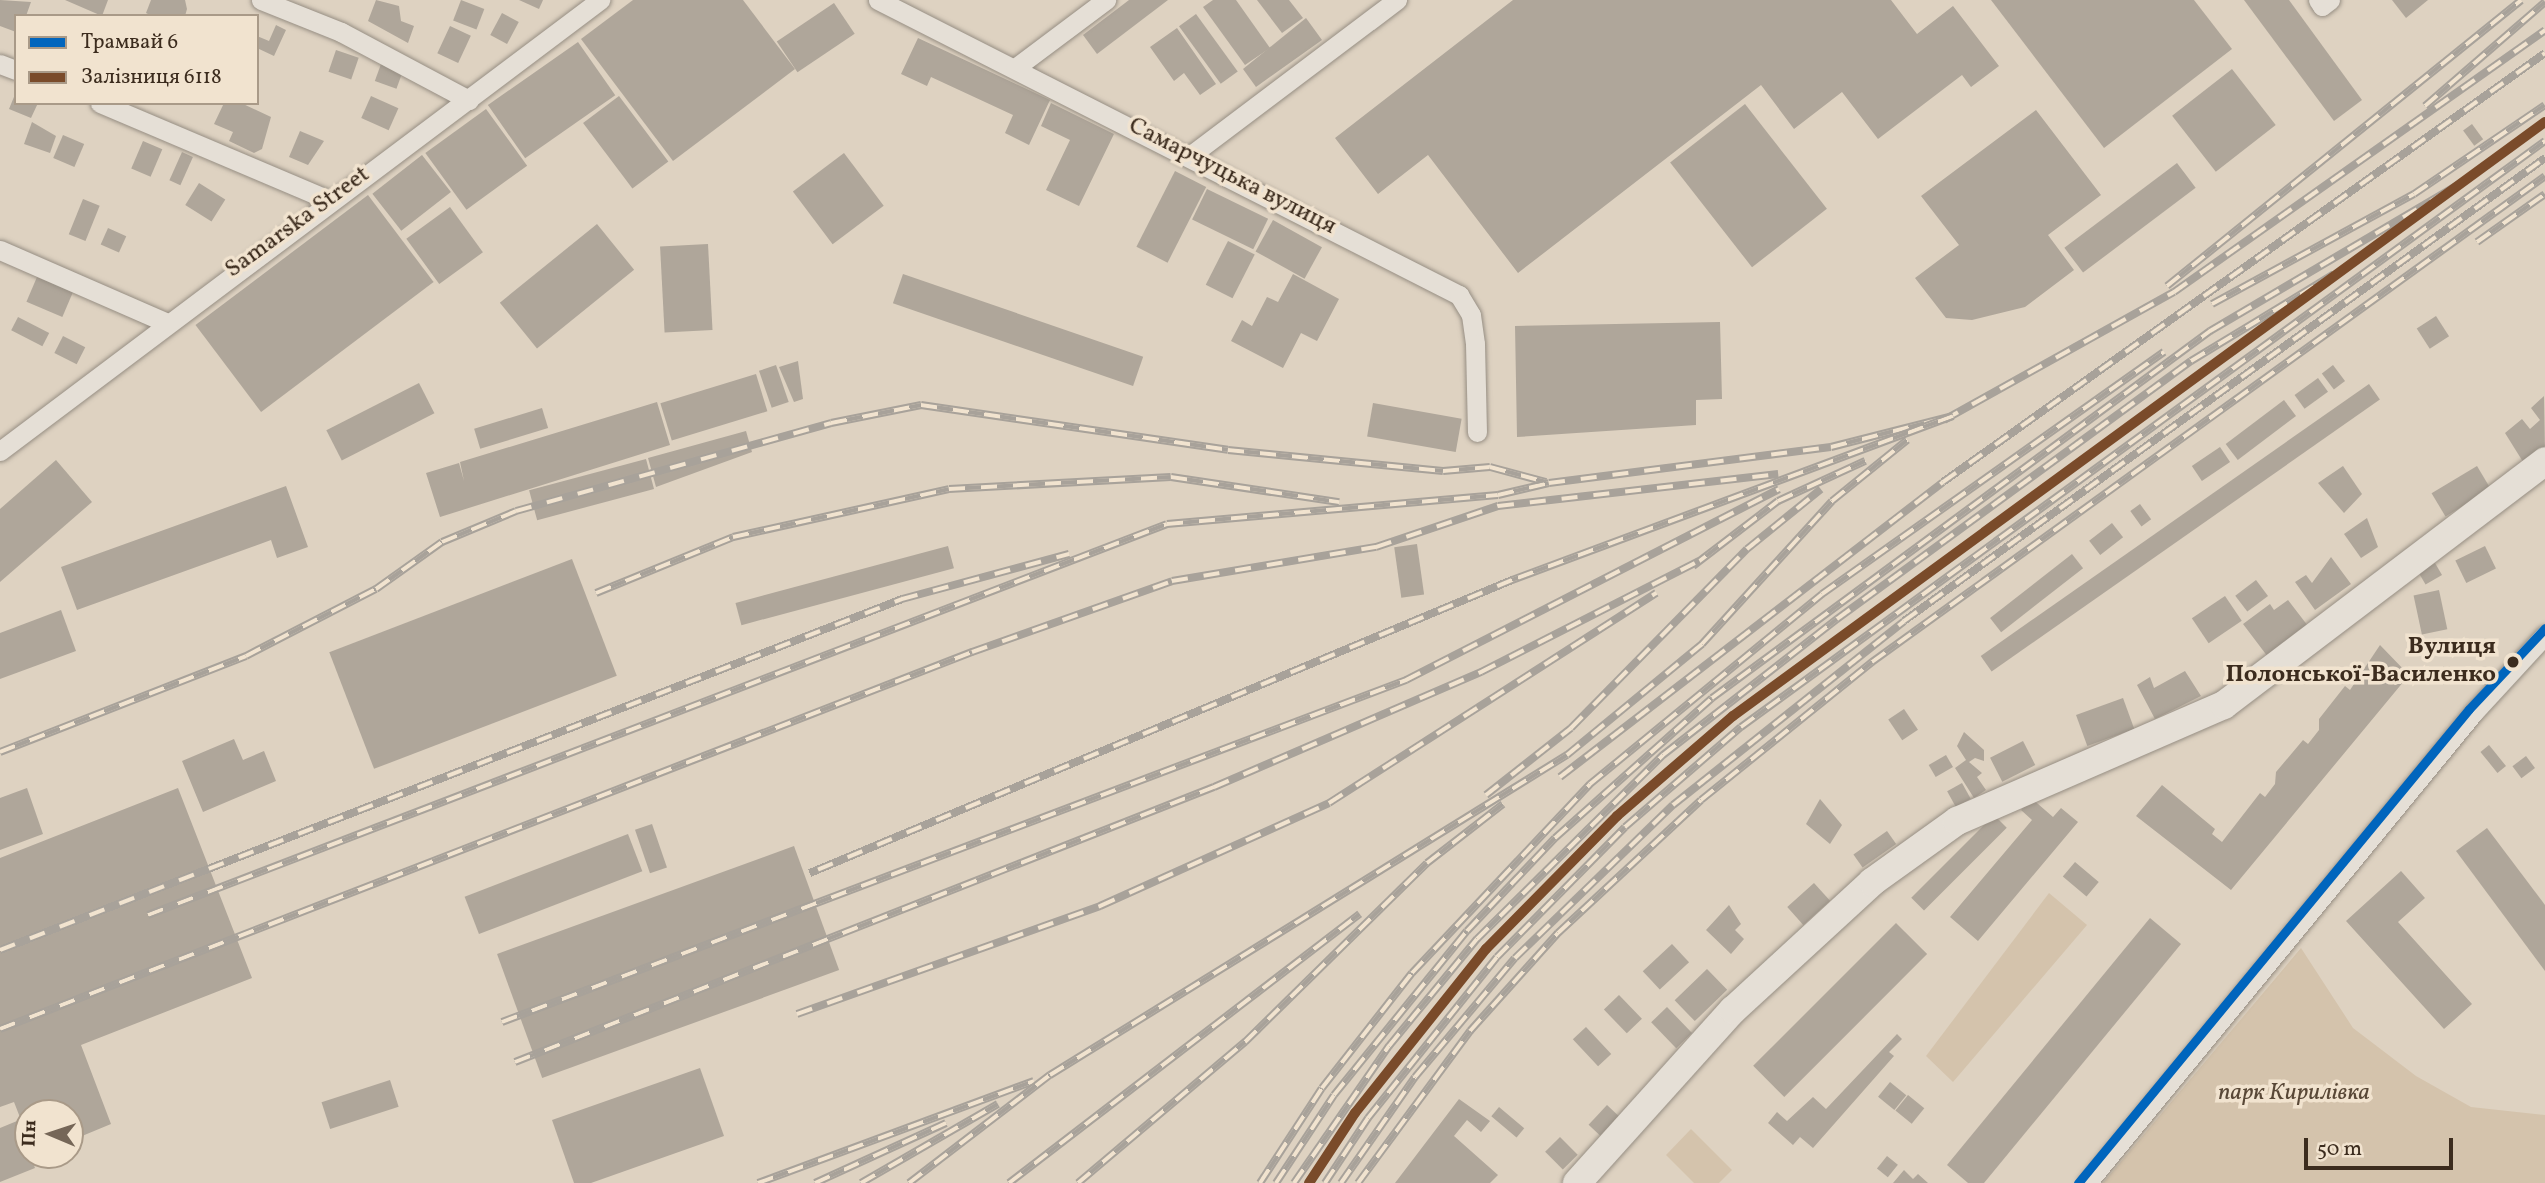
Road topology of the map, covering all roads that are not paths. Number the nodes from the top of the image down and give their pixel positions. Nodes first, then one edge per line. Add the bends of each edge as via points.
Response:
1 (261, 0) edge
2 (600, 0) edge
3 (878, 0) edge
4 (1106, 0) edge
5 (1396, 0) edge
6 (1015, 68) junction
7 (469, 100) junction
8 (105, 105) edge
9 (1191, 155) junction
10 (328, 200) junction
11 (0, 250) edge
12 (165, 321) junction
13 (8, 430) edge
14 (1477, 432) dead end
15 (0, 451) edge
16 (2544, 465) edge
17 (2545, 635) edge
18 (1577, 1183) edge
19 (2087, 1183) edge

1 - 7 street via 341,32
2 - 7 street, Samarska Street
3 - 6 street, Самарчуцька вулиця
4 - 6 street
5 - 9 street
6 - 9 street, Самарчуцька вулиця
7 - 10 street, Samarska Street
8 - 10 street
9 - 14 street, Самарчуцька вулиця via 1459,295 1471,315 1475,344
10 - 12 street, Samarska Street
11 - 12 street
12 - 13 street, Samarska Street
13 - 15 street, Samarska Street
16 - 18 street via 2224,705 1957,821 1872,882 1733,1010
17 - 19 street via 2473,713

